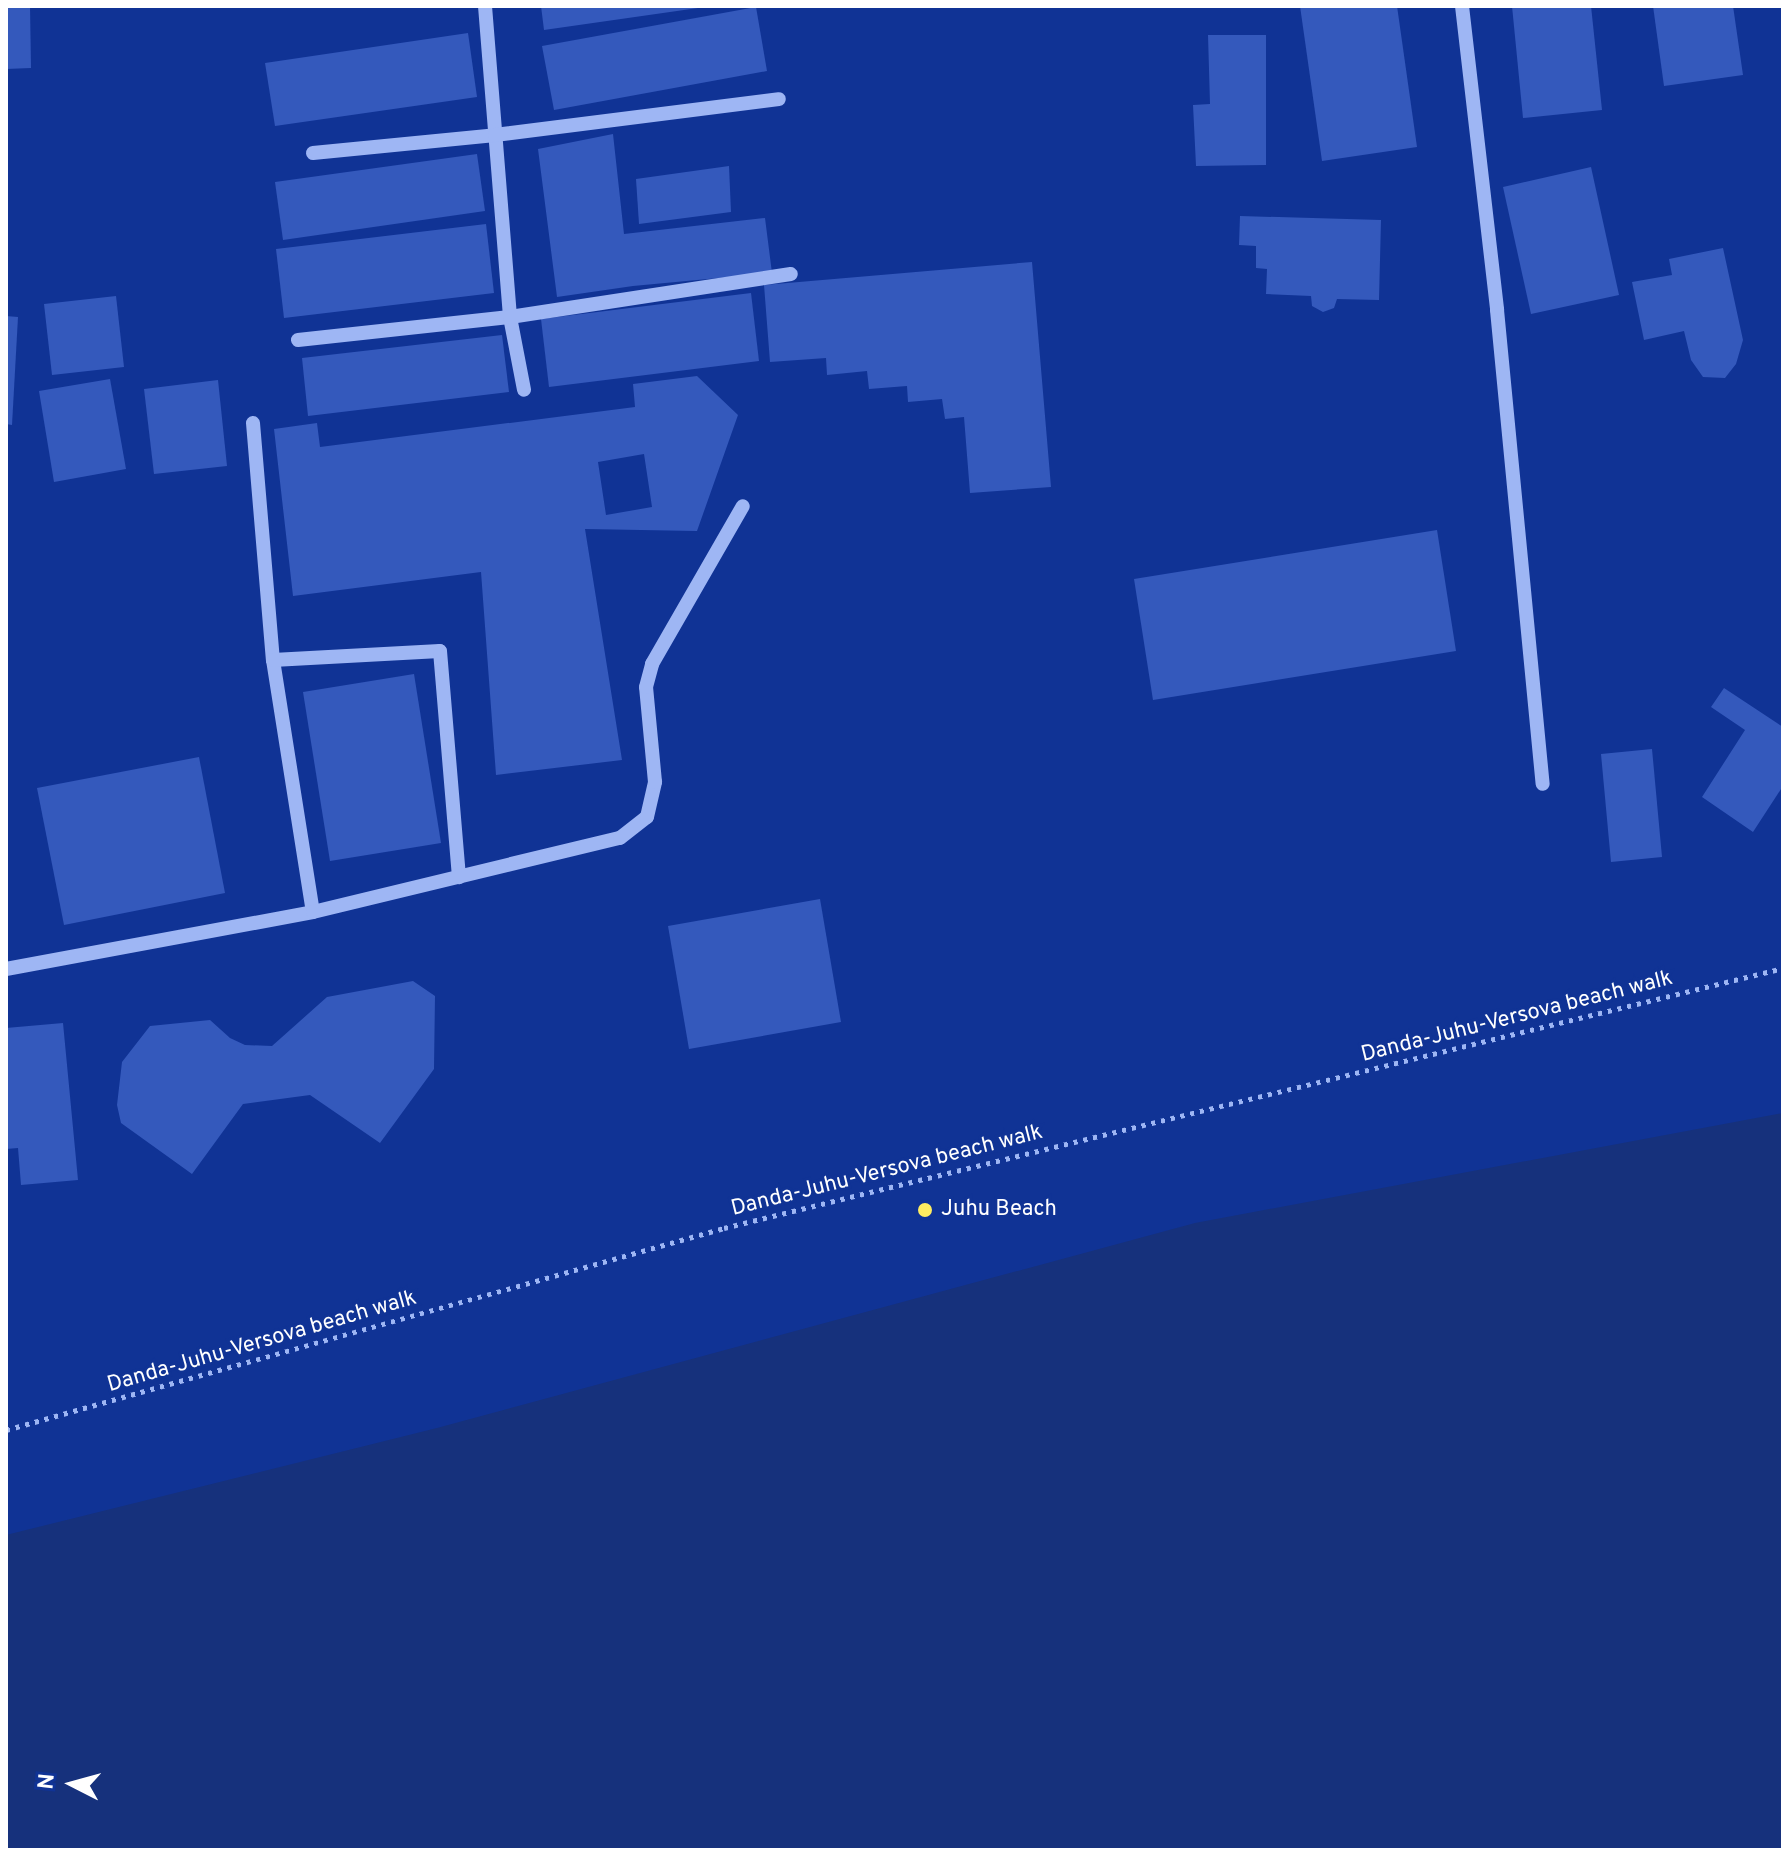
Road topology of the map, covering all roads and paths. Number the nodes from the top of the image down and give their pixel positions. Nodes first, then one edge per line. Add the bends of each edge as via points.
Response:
1 (485, 6) edge
2 (1462, 6) edge
3 (779, 99) dead end
4 (495, 135) junction
5 (313, 153) dead end
6 (791, 274) dead end
7 (510, 317) junction
8 (298, 340) dead end
9 (524, 390) dead end
10 (253, 423) dead end
11 (743, 506) dead end
12 (273, 660) junction
13 (1543, 784) dead end
14 (459, 877) junction
15 (313, 912) junction
16 (1783, 968) edge
17 (6, 969) edge
18 (6, 1430) edge

1 - 4 street
2 - 13 street
3 - 4 street
4 - 5 street
4 - 7 street
6 - 7 street
7 - 8 street
7 - 9 street
10 - 12 street
11 - 14 street via 652,664 646,687 655,782 647,817 620,838
12 - 14 street via 440,651
12 - 15 street
14 - 15 street
15 - 17 street
16 - 18 path, Danda-Juhu-Versova beach walk via 724,1228

